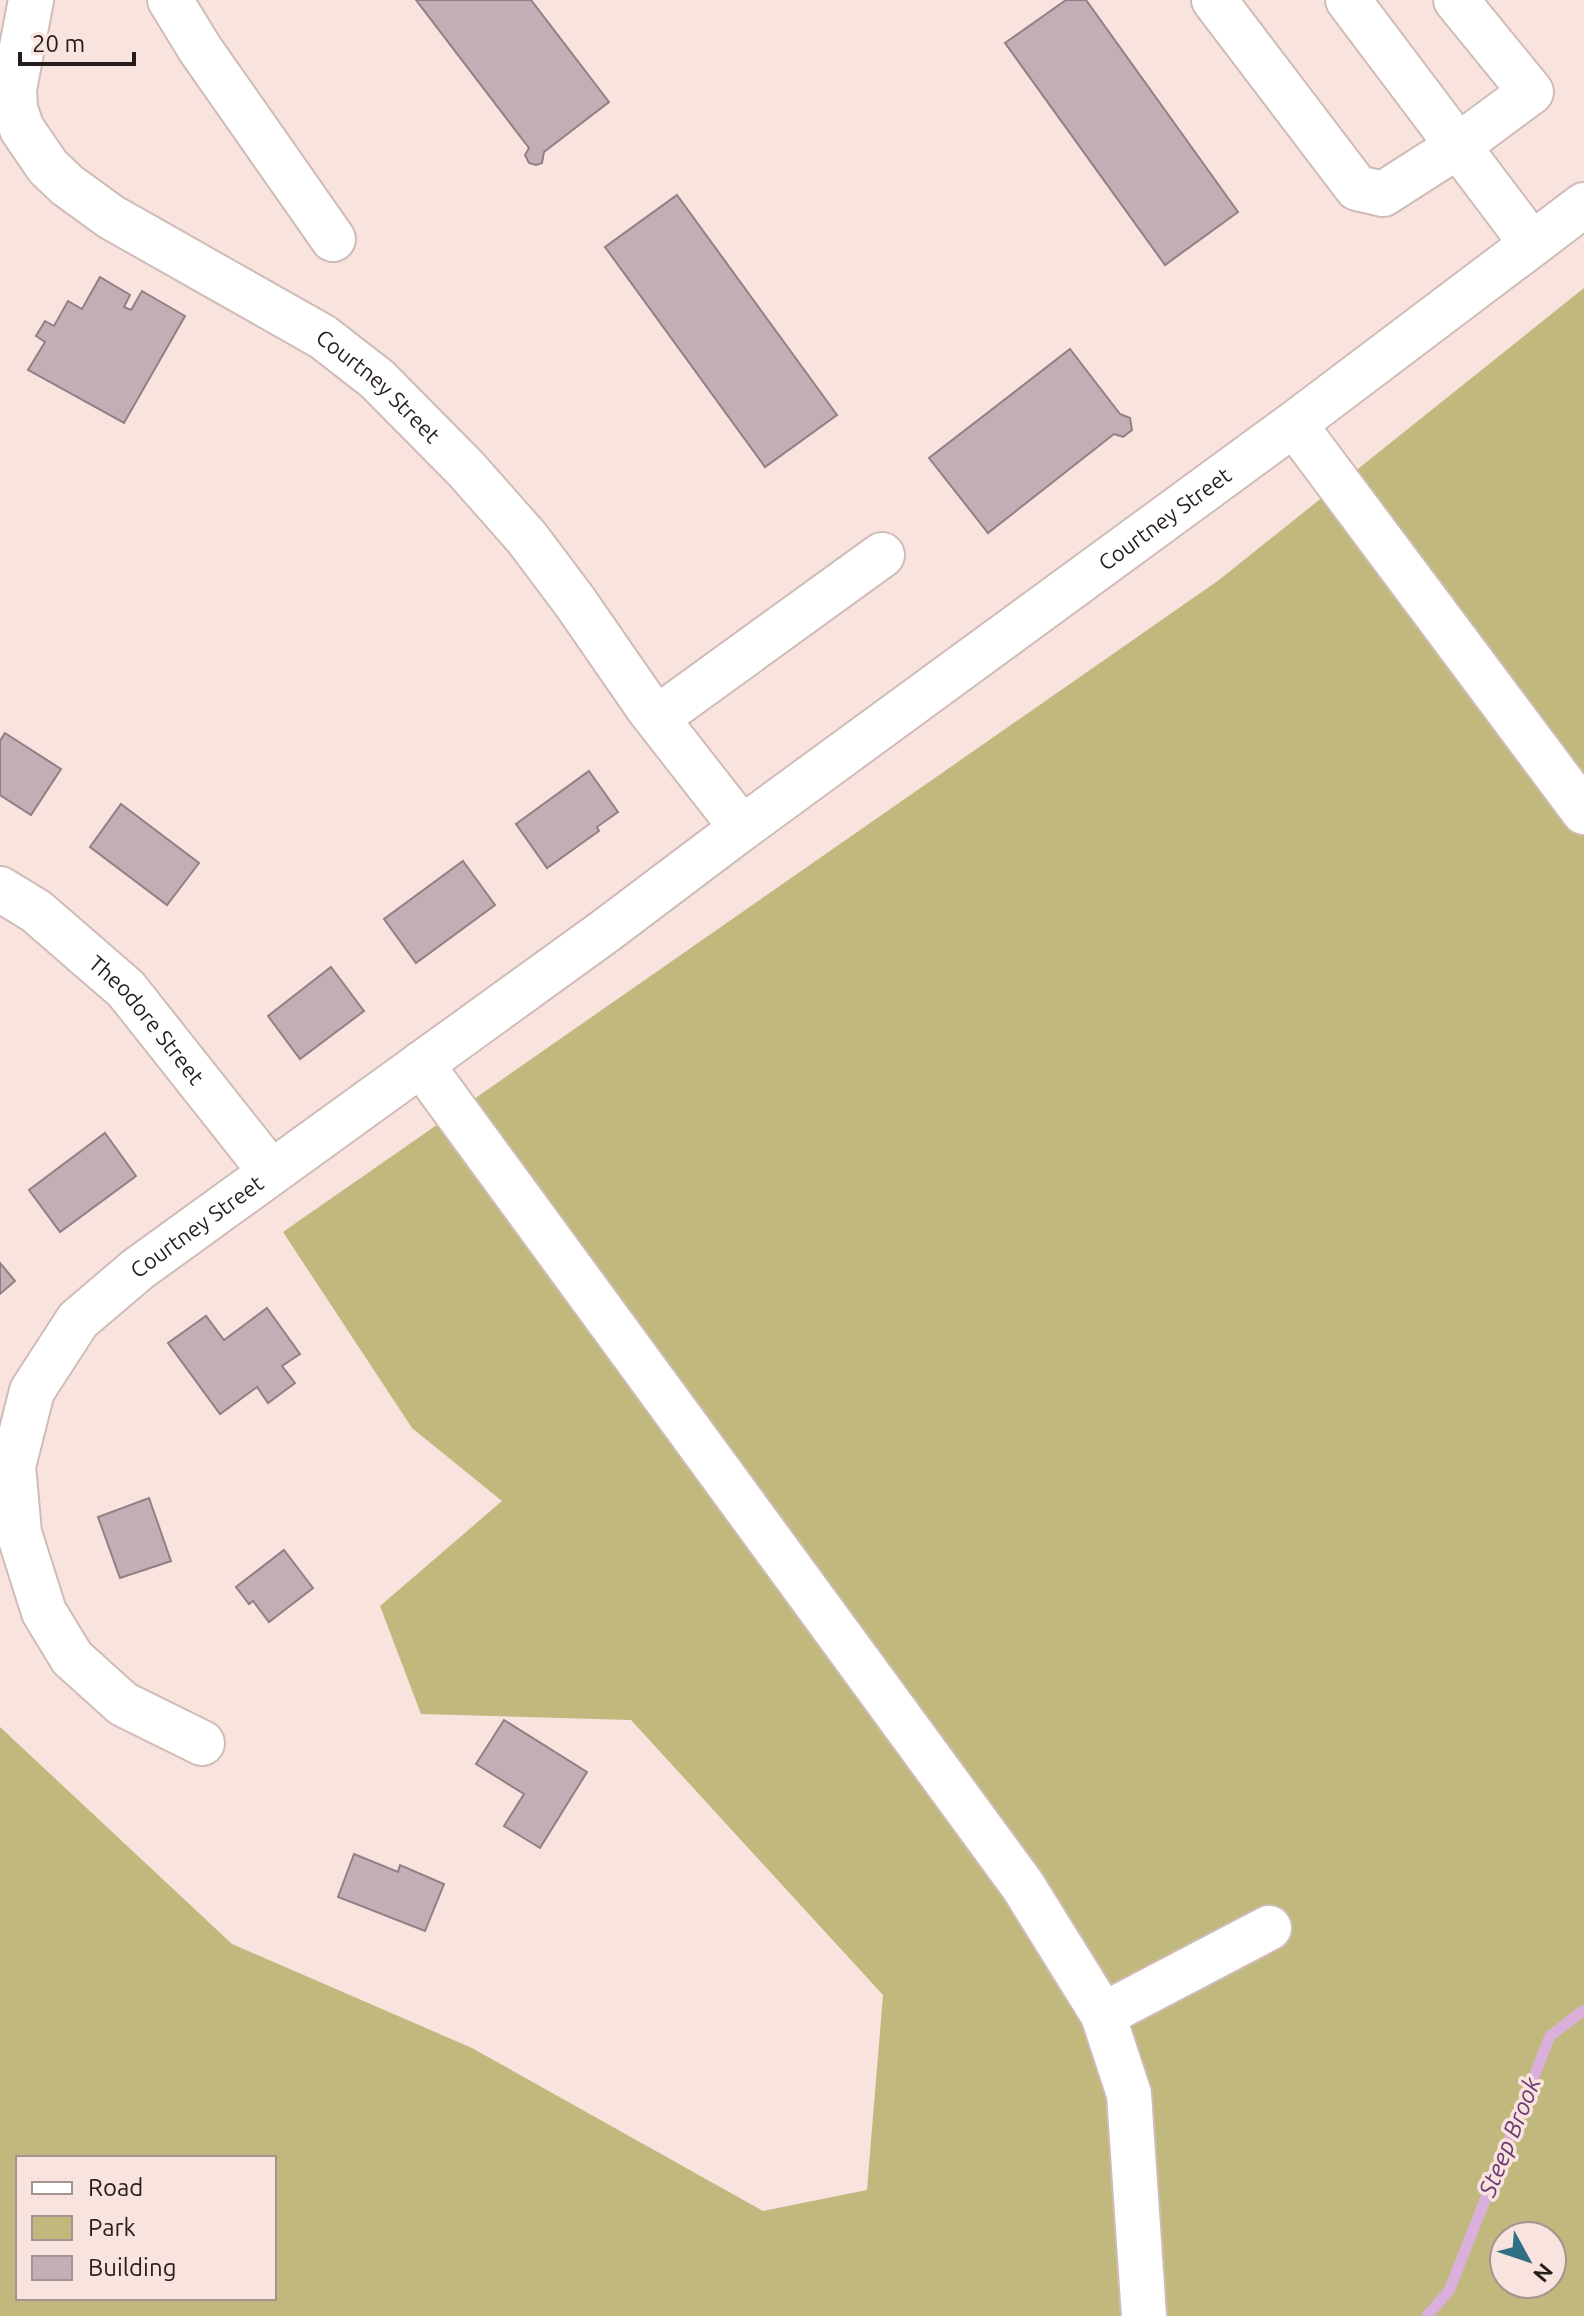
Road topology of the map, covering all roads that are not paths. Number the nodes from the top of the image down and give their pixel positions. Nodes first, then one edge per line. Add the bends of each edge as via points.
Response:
1 (31, 0) edge
2 (170, 0) edge
3 (1214, 0) edge
4 (1348, 0) edge
5 (1456, 0) edge
6 (1458, 146) junction
7 (1584, 205) edge
8 (333, 239) dead end
9 (1532, 244) junction
10 (1294, 424) junction
11 (882, 555) dead end
12 (657, 718) junction
13 (1584, 812) edge
14 (742, 828) junction
15 (0, 889) edge
16 (421, 1064) junction
17 (271, 1172) junction
18 (202, 1743) dead end
19 (1269, 1928) dead end
20 (1103, 2015) junction
21 (1144, 2316) edge

1 - 12 street, Courtney Street via 15,109 48,167 111,217 323,337 377,379 527,538
2 - 8 street
3 - 6 street via 1357,188 1383,194
4 - 6 street
5 - 6 street via 1531,92
6 - 9 street
7 - 9 street, Courtney Street
9 - 10 street, Courtney Street
10 - 13 street
10 - 14 street, Courtney Street
11 - 12 street
12 - 14 street, Courtney Street
14 - 16 street, Courtney Street
15 - 17 street, Theodore Street via 36,911 126,989
16 - 17 street, Courtney Street
16 - 20 street via 1023,1886
17 - 18 street, Courtney Street via 78,1320 32,1391 13,1466 19,1533 44,1612 72,1658 123,1704
19 - 20 street
20 - 21 street via 1129,2094

